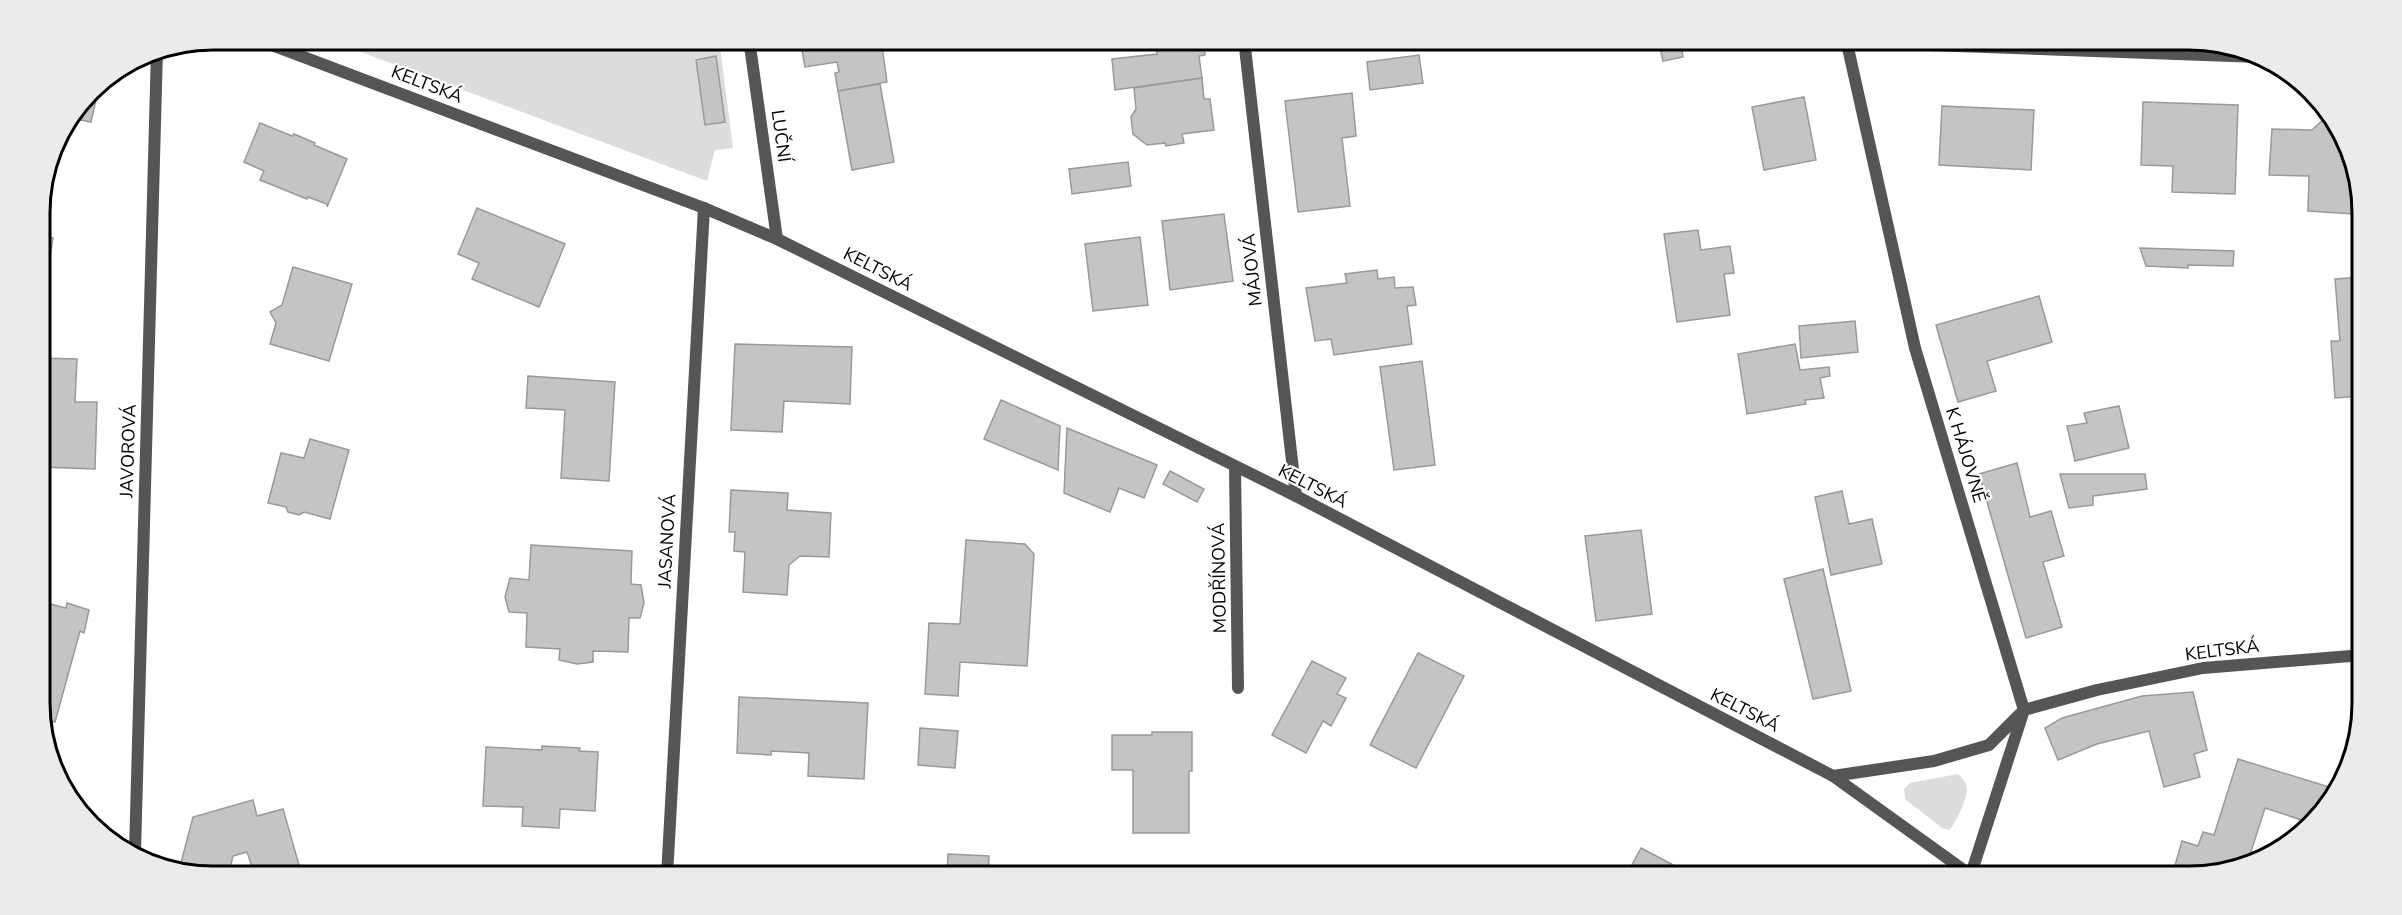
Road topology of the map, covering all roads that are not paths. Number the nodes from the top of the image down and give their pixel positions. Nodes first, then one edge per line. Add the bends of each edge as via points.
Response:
1 (285, 50) edge
2 (751, 50) edge
3 (1245, 50) edge
4 (1849, 50) edge
5 (2089, 50) edge
6 (2233, 56) edge
7 (157, 59) edge
8 (704, 208) junction
9 (777, 239) junction
10 (1235, 467) junction
11 (1296, 496) junction
12 (2352, 657) edge
13 (1238, 688) dead end
14 (2024, 710) junction
15 (1833, 776) junction
16 (135, 846) edge
17 (1958, 865) edge
18 (1975, 865) edge
19 (668, 866) edge

1 - 8 street, KELTSKÁ
2 - 9 street, LUČNÍ
3 - 11 street, MÁJOVÁ
4 - 14 street, K HÁJOVNĚ via 1916,348
5 - 6 street
7 - 16 street, JAVOROVÁ
8 - 9 street, KELTSKÁ
8 - 19 street, JASANOVÁ
9 - 10 street, KELTSKÁ
10 - 11 street, KELTSKÁ
10 - 13 street, MODŘÍNOVÁ
11 - 15 street, KELTSKÁ
12 - 14 street, KELTSKÁ via 2203,668
14 - 15 street, KELTSKÁ via 1989,745 1934,761
14 - 18 street
15 - 17 street

